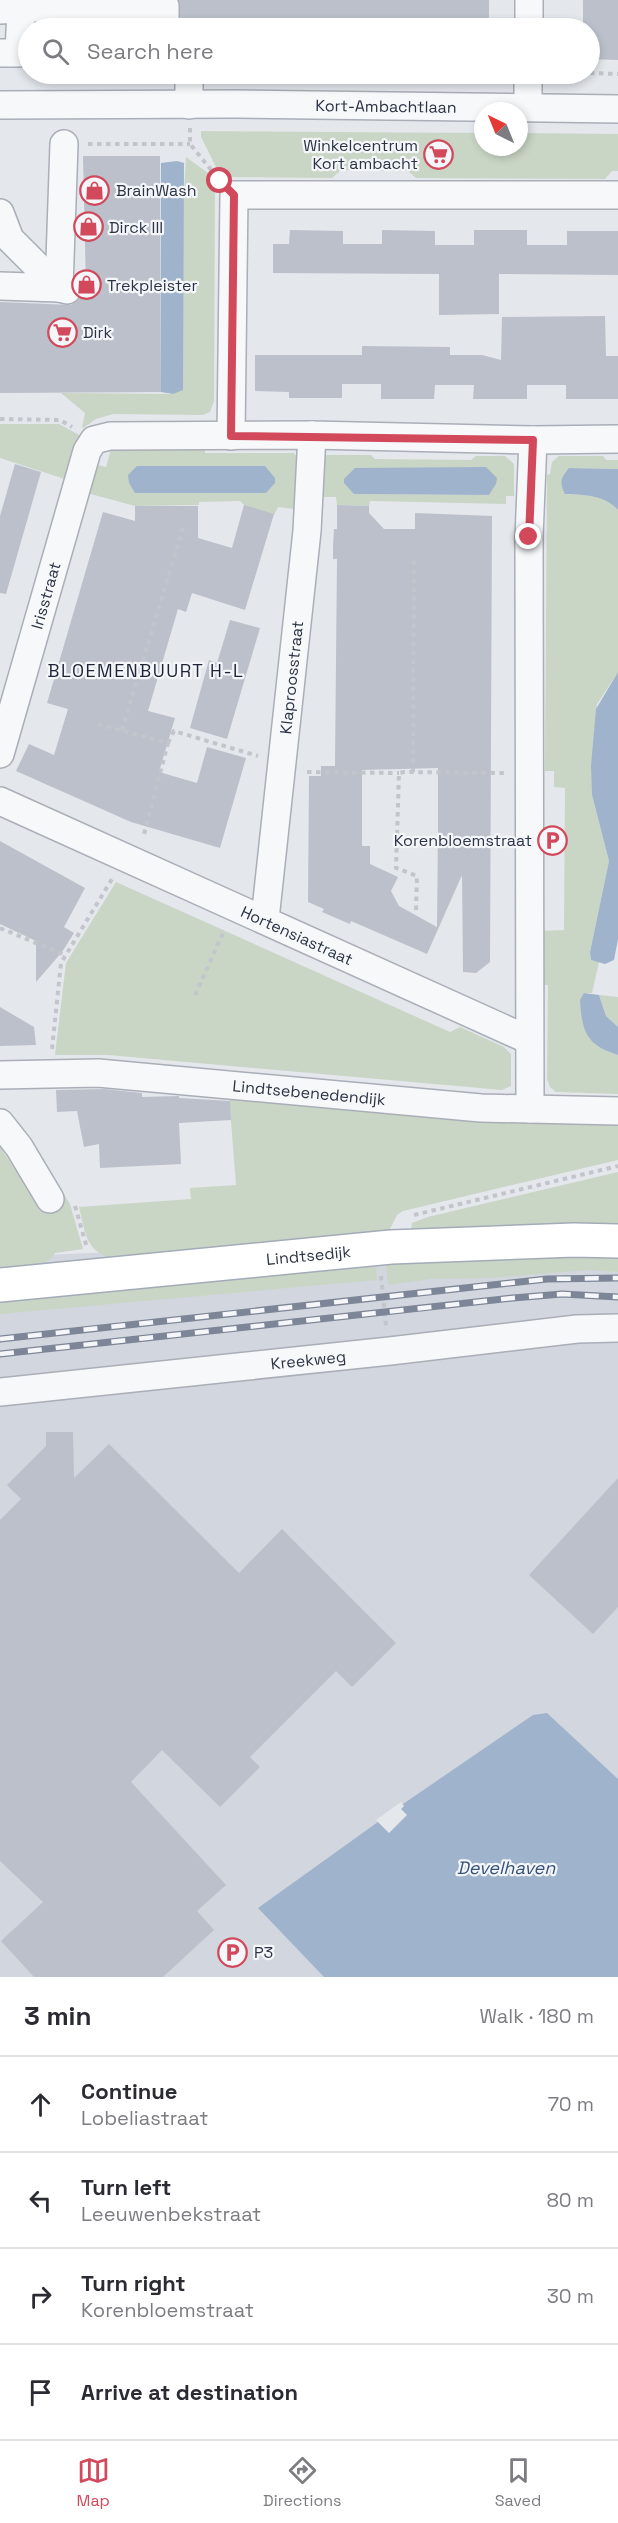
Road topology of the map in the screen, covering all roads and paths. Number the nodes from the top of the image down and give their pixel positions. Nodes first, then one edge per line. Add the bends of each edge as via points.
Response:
1 (529, 0) edge
2 (102, 3) edge
3 (10, 9) edge
4 (165, 12) edge
5 (529, 18) edge
6 (18, 48) edge
7 (0, 53) edge
8 (18, 53) edge
9 (600, 74) edge
10 (618, 74) edge
11 (189, 84) edge
12 (528, 84) edge
13 (528, 102) edge
14 (0, 105) edge
15 (189, 105) junction
16 (474, 106) edge
17 (528, 106) edge
18 (618, 108) edge
19 (64, 144) joint
20 (190, 144) junction
21 (234, 195) junction
22 (618, 195) edge
23 (0, 213) edge
24 (0, 286) edge
25 (66, 290) junction
26 (0, 419) edge
27 (312, 435) junction
28 (231, 436) junction
29 (618, 439) edge
30 (94, 440) junction
31 (533, 440) junction
32 (183, 528) dead end
33 (414, 560) dead end
34 (122, 730) dead end
35 (0, 754) edge
36 (413, 772) junction
37 (531, 773) junction
38 (0, 801) edge
39 (235, 906) junction
40 (416, 910) dead end
41 (265, 919) junction
42 (0, 928) edge
43 (65, 955) dead end
44 (195, 995) dead end
45 (529, 1040) junction
46 (0, 1075) edge
47 (530, 1109) junction
48 (618, 1111) edge
49 (0, 1123) edge
50 (618, 1167) edge
51 (51, 1199) dead end
52 (618, 1241) edge
53 (391, 1247) junction
54 (0, 1285) edge
55 (618, 1328) edge
56 (390, 1351) junction
57 (0, 1392) edge

1 - 5 street
2 - 3 street
2 - 4 street
3 - 6 street
7 - 8 street
9 - 10 path
11 - 15 street
12 - 13 street
14 - 15 street, Kort-Ambachtlaan
15 - 16 street, Kort-Ambachtlaan
15 - 20 path
17 - 18 street, Kort-Ambachtlaan
19 - 20 path
19 - 25 street
20 - 21 path
21 - 22 street
21 - 28 street
23 - 25 street via 10,239
24 - 25 street
26 - 30 path via 60,420
27 - 28 street
27 - 31 street
27 - 41 street, Klaproosstraat via 307,531
28 - 30 street via 110,436
29 - 31 street
30 - 35 street, Irisstraat via 87,452
31 - 37 street via 529,537
32 - 34 path
33 - 36 path
36 - 37 path
36 - 40 path via 399,773 396,868 417,876
37 - 45 street
38 - 39 street, Hortensiastraat
39 - 41 street, Hortensiastraat
39 - 44 path
41 - 45 street, Hortensiastraat
42 - 43 path
45 - 47 street
46 - 47 street, Lindtsebenedendijk via 98,1073 481,1108
47 - 48 street, Lindtsebenedendijk
49 - 51 street
50 - 53 path via 410,1216 403,1221
52 - 53 main road, Lindtsedijk
53 - 54 main road, Lindtsedijk
53 - 56 path via 382,1265 381,1286
55 - 56 street, Kreekweg via 577,1329
56 - 57 street, Kreekweg

